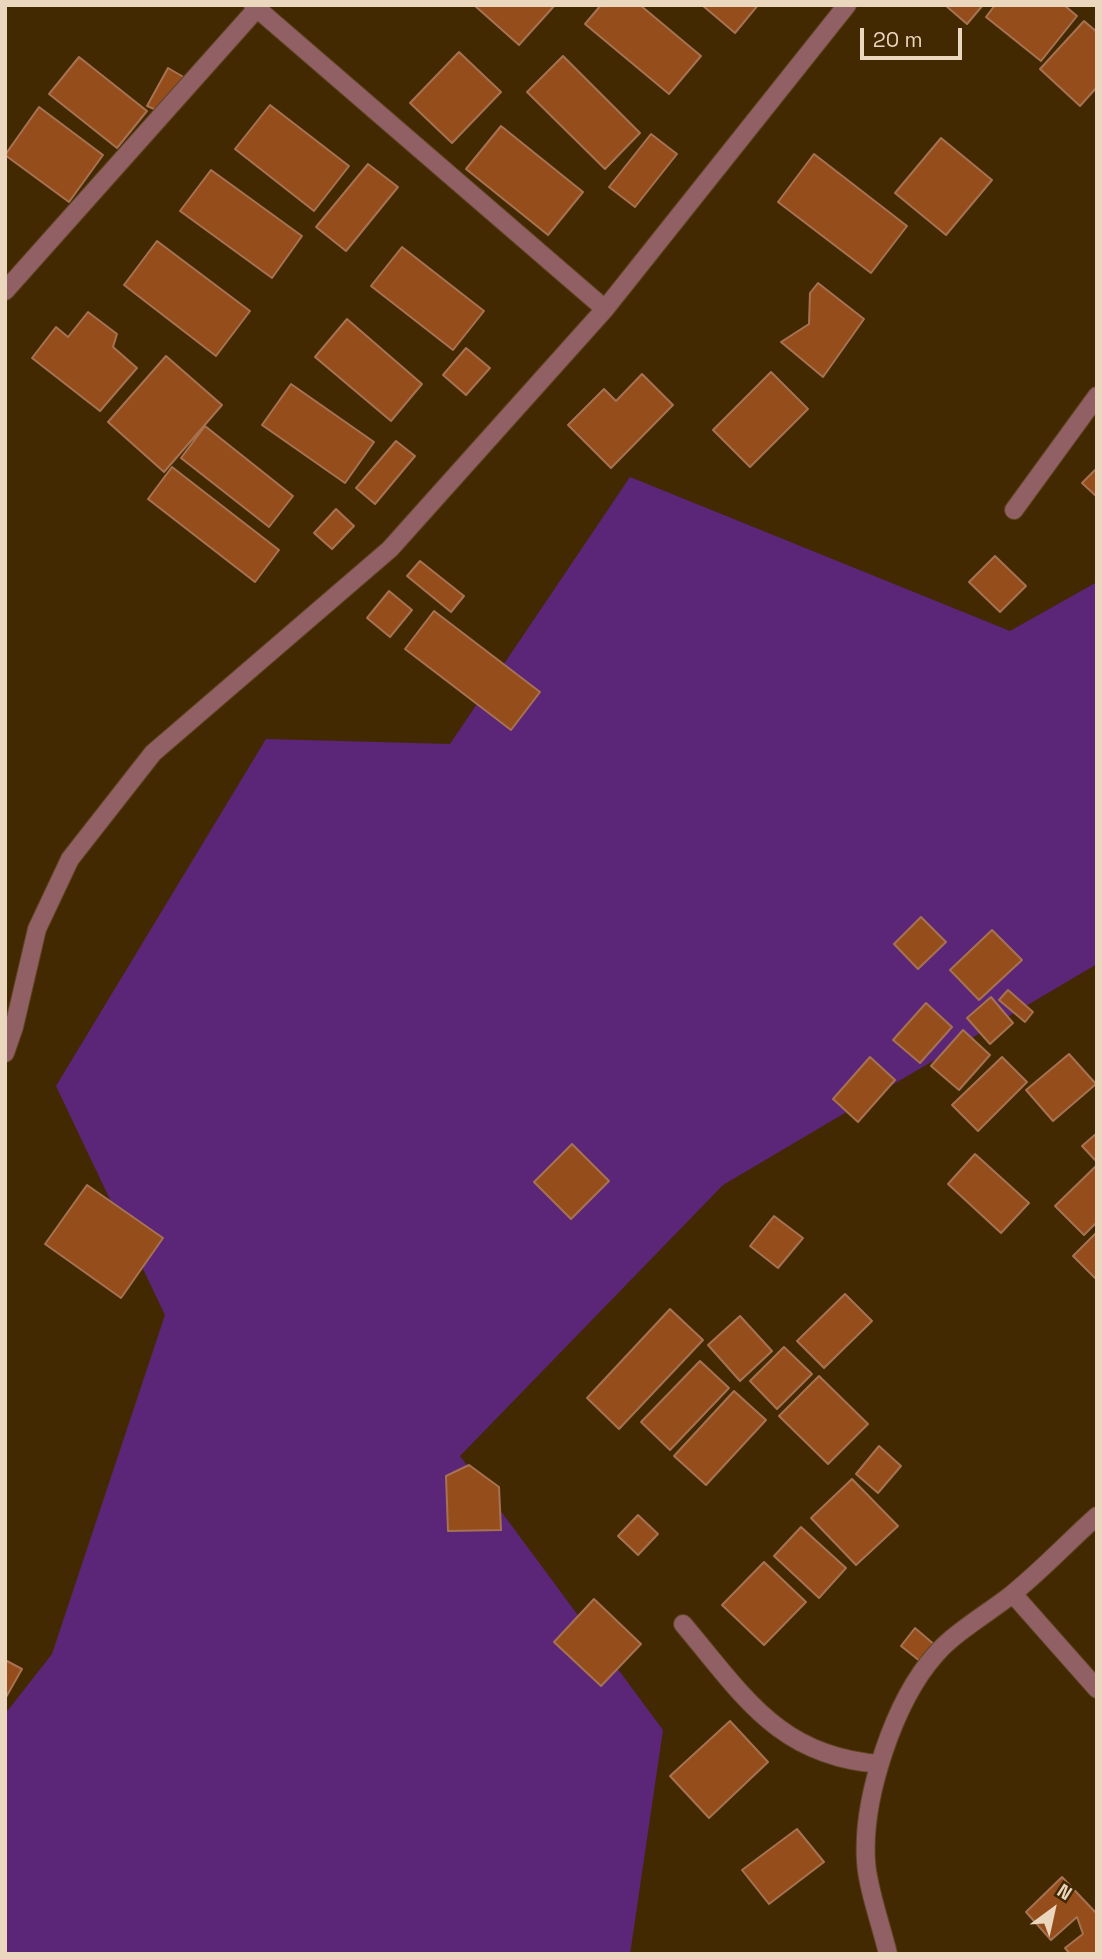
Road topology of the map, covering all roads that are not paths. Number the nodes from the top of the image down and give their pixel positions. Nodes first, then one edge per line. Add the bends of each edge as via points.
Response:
1 (847, 5) edge
2 (257, 6) edge
3 (5, 291) edge
4 (605, 309) junction
5 (1097, 396) edge
6 (1014, 510) dead end
7 (5, 1053) edge
8 (1097, 1516) edge
9 (1013, 1594) junction
10 (683, 1624) dead end
11 (1097, 1689) edge
12 (880, 1764) junction
13 (888, 1954) edge

1 - 4 street
2 - 3 street
2 - 4 street
4 - 7 street via 390,549 153,753 70,859 37,929
5 - 6 street
8 - 9 street
9 - 11 street
9 - 12 street via 938,1651 920,1673
10 - 12 street via 750,1703 784,1734 827,1754
12 - 13 street via 867,1824 866,1863

